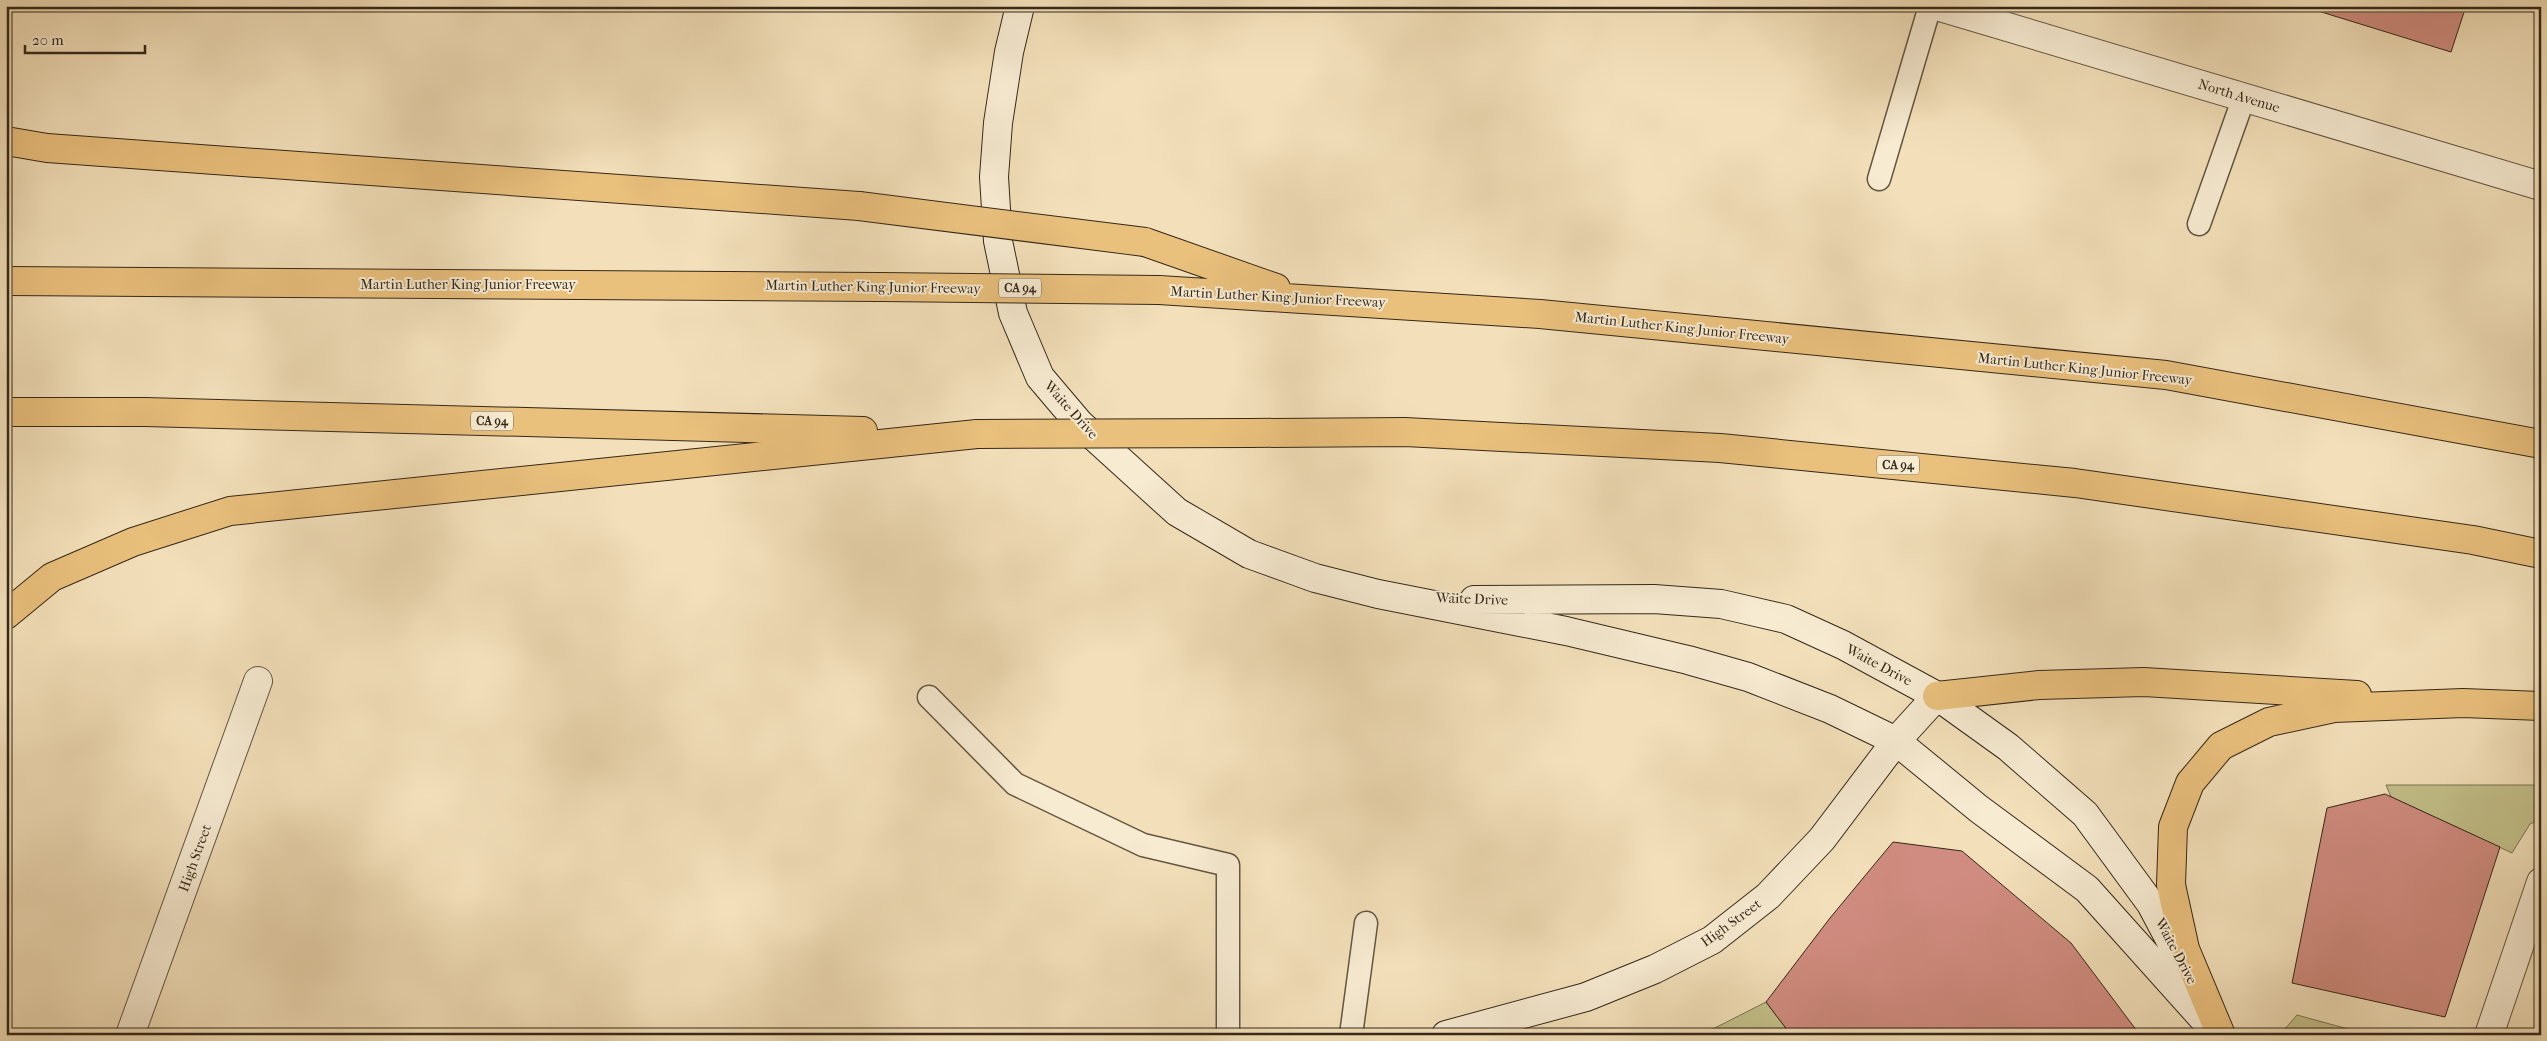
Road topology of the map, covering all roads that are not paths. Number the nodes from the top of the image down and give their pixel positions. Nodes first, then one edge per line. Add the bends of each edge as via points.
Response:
1 (1020, 6) edge
2 (1930, 6) edge
3 (1937, 6) edge
4 (2244, 97) junction
5 (6, 141) edge
6 (1879, 179) dead end
7 (2541, 186) edge
8 (2199, 224) dead end
9 (6, 281) edge
10 (1306, 298) junction
11 (6, 412) edge
12 (977, 434) junction
13 (2541, 444) edge
14 (2541, 554) edge
15 (1378, 594) junction
16 (6, 615) edge
17 (258, 681) dead end
18 (1937, 696) junction
19 (929, 697) dead end
20 (2463, 703) junction
21 (2541, 706) edge
22 (1896, 741) junction
23 (2541, 882) edge
24 (1366, 923) dead end
25 (130, 1035) edge
26 (1228, 1035) edge
27 (1351, 1035) edge
28 (1446, 1035) edge
29 (2220, 1035) edge
30 (2489, 1035) edge

1 - 15 main road, Waite Drive via 1007,61 994,177 998,241 1013,313 1040,377 1079,422 1177,512 1249,554 1315,578
2 - 6 lane
3 - 4 main road, North Avenue
4 - 7 main road, North Avenue
4 - 8 lane
5 - 10 highway, bridge via 47,148 859,206 1145,242
9 - 10 highway, Martin Luther King Junior Freeway / CA 94, bridge via 1159,290
10 - 13 highway, Martin Luther King Junior Freeway / CA 94 via 1540,314 2166,375
11 - 12 highway, CA 94 via 145,412
12 - 14 highway, CA 94, bridge via 1405,432 1720,448 2075,482 2464,539
12 - 16 highway via 230,511 133,542 52,577
15 - 18 main road, Waite Drive via 1460,600 1587,602 1654,599 1721,604 1786,619 1843,645
15 - 22 main road, Waite Drive via 1566,631 1748,677 1830,709
17 - 25 main road, High Street
18 - 20 highway via 2039,686 2144,682 2277,688
18 - 22 main road, High Street
18 - 29 main road, Waite Drive via 2008,748 2085,814 2151,904
19 - 26 lane via 1014,784 1143,845 1228,865
20 - 21 highway
20 - 29 highway via 2334,708 2269,722 2221,746 2190,784 2173,827 2171,885 2185,950
22 - 28 main road, High Street via 1822,839 1768,896 1712,940 1655,969 1586,997
22 - 29 main road, Waite Drive via 1979,809 2087,890
23 - 30 main road
24 - 27 lane

